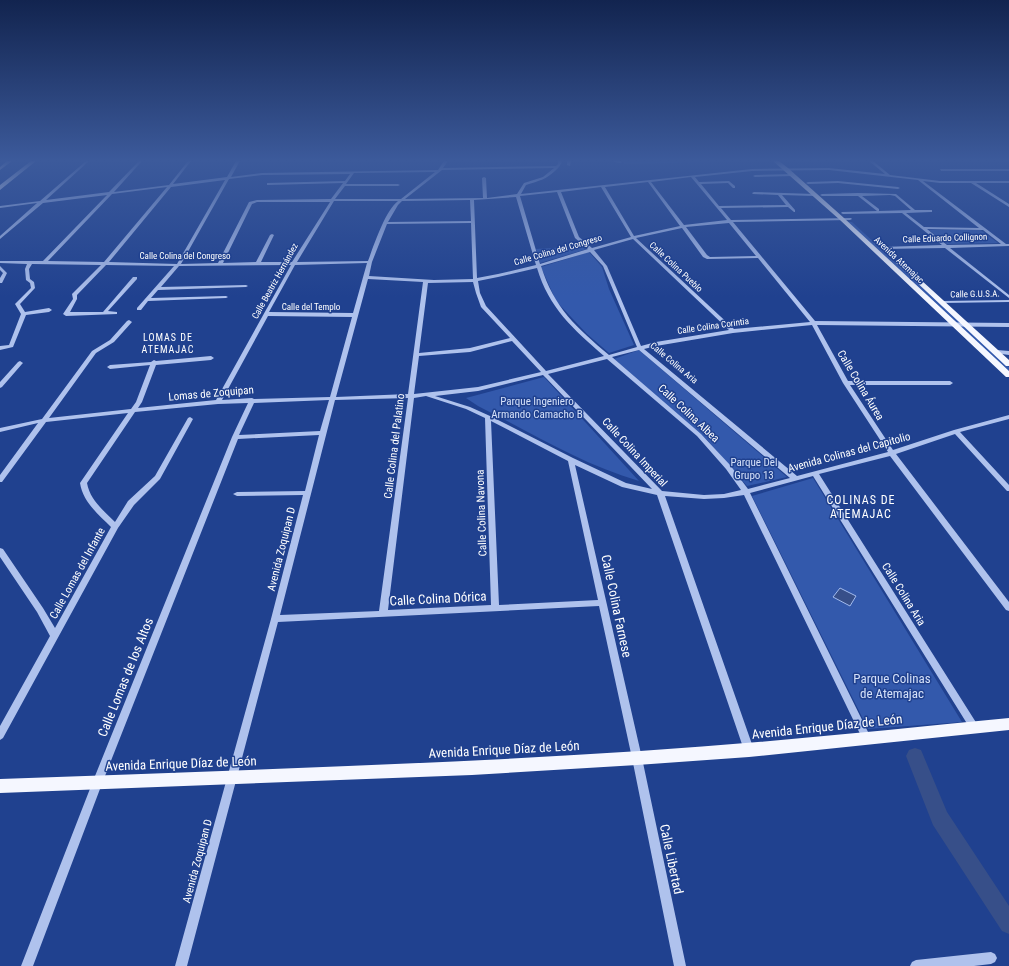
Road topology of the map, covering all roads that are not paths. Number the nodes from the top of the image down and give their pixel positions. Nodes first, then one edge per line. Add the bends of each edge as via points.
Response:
1 (37, 206) edge
2 (98, 206) edge
3 (154, 206) edge
4 (212, 206) edge
5 (248, 206) edge
6 (329, 206) edge
7 (395, 206) edge
8 (472, 206) edge
9 (521, 206) edge
10 (565, 206) edge
11 (614, 206) edge
12 (667, 206) edge
13 (784, 206) edge
14 (790, 206) edge
15 (829, 206) edge
16 (833, 206) edge
17 (873, 206) edge
18 (908, 206) edge
19 (954, 206) edge
20 (718, 207) joint
21 (878, 210) dead end
22 (913, 210) dead end
23 (794, 211) dead end
24 (931, 211) dead end
25 (903, 212) junction
26 (842, 216) junction
27 (472, 222) junction
28 (730, 222) junction
29 (386, 224) junction
30 (682, 227) junction
31 (924, 228) junction
32 (983, 229) junction
33 (272, 235) dead end
34 (0, 238) edge
35 (633, 238) junction
36 (1008, 246) edge
37 (946, 247) junction
38 (882, 248) junction
39 (590, 249) junction
40 (759, 257) junction
41 (0, 262) edge
42 (294, 262) junction
43 (370, 262) junction
44 (30, 263) junction
45 (44, 263) junction
46 (258, 263) junction
47 (106, 264) junction
48 (220, 264) junction
49 (178, 265) junction
50 (538, 266) junction
51 (0, 267) edge
52 (365, 277) junction
53 (135, 278) dead end
54 (426, 280) junction
55 (475, 280) junction
56 (0, 282) edge
57 (246, 286) dead end
58 (157, 289) junction
59 (1009, 296) edge
60 (226, 297) dead end
61 (147, 300) junction
62 (1009, 301) edge
63 (942, 302) junction
64 (139, 309) dead end
65 (49, 310) dead end
66 (104, 313) junction
67 (115, 313) dead end
68 (24, 314) junction
69 (267, 314) junction
70 (355, 315) junction
71 (129, 322) dead end
72 (814, 323) junction
73 (955, 324) junction
74 (967, 325) junction
75 (1009, 326) edge
76 (733, 331) junction
77 (513, 339) junction
78 (639, 347) junction
79 (0, 348) edge
80 (996, 352) junction
81 (1009, 352) edge
82 (416, 355) junction
83 (609, 357) junction
84 (211, 358) dead end
85 (154, 362) junction
86 (20, 363) dead end
87 (1009, 364) edge
88 (110, 367) dead end
89 (544, 373) junction
90 (1009, 375) edge
91 (846, 383) junction
92 (950, 383) dead end
93 (0, 386) edge
94 (426, 394) junction
95 (411, 396) junction
96 (334, 397) junction
97 (252, 400) junction
98 (218, 402) junction
99 (134, 410) junction
100 (488, 417) junction
101 (1009, 417) edge
102 (190, 419) dead end
103 (44, 420) junction
104 (0, 430) edge
105 (956, 431) junction
106 (323, 433) junction
107 (235, 437) junction
108 (892, 453) junction
109 (571, 460) junction
110 (815, 473) junction
111 (795, 478) junction
112 (0, 480) edge
113 (1009, 489) edge
114 (746, 492) junction
115 (307, 493) junction
116 (660, 493) junction
117 (237, 494) dead end
118 (115, 527) junction
119 (0, 551) edge
120 (603, 604) junction
121 (495, 608) junction
122 (1009, 608) edge
123 (382, 614) junction
124 (275, 619) junction
125 (55, 636) junction
126 (1009, 724) edge
127 (974, 727) junction
128 (0, 735) edge
129 (866, 737) junction
130 (749, 750) junction
131 (637, 758) junction
132 (231, 778) junction
133 (98, 781) junction
134 (0, 786) edge
135 (991, 958) dead end
136 (27, 966) edge
137 (181, 966) edge
138 (680, 966) edge
139 (916, 966) edge

1 - 34 street
2 - 45 street
3 - 47 street
4 - 49 street
5 - 48 street
6 - 42 street, Calle Beatriz Hernández
7 - 29 street, Avenida Zoquipan D
8 - 27 street, Calle Colina Imperial
9 - 50 street, Calle Colina Albea
10 - 39 street, Calle Colina Aria via 577,238
11 - 35 street, Calle Colina Pueblo
12 - 30 street
13 - 20 street
14 - 23 street
15 - 26 main road, Avenida Atemajac
16 - 26 main road, Avenida Atemajac
17 - 21 street
18 - 22 street
19 - 32 street
20 - 28 street, Calle Colina Áurea
24 - 25 street, Calle Colina del Congreso
25 - 26 street, Calle Colina del Congreso
25 - 31 street
26 - 28 street, Calle Colina del Congreso
26 - 38 main road, Avenida Atemajac via 850,219
26 - 73 main road, Avenida Atemajac
27 - 29 street
27 - 55 street, Calle Colina Imperial
28 - 30 street, Calle Colina del Congreso
28 - 40 street, Calle Colina Áurea
29 - 43 street, Avenida Zoquipan D
30 - 35 street, Calle Colina del Congreso
30 - 40 street via 706,257
31 - 32 street
31 - 37 street
32 - 36 street
33 - 46 street
35 - 39 street, Calle Colina del Congreso
35 - 76 street, Calle Colina Pueblo
36 - 37 street, Calle Eduardo Collignon
37 - 38 street, Calle Eduardo Collignon
37 - 59 street
38 - 63 main road, Avenida Atemajac
39 - 50 street, Calle Colina del Congreso
39 - 78 street, Calle Colina Aria via 605,266
40 - 72 street, Calle Colina Áurea
41 - 44 street, Calle Colina del Congreso
42 - 43 street, Calle Colina del Congreso
42 - 46 street, Calle Colina del Congreso
42 - 69 street, Calle Beatriz Hernández
43 - 52 street, Avenida Zoquipan D
44 - 45 street, Calle Colina del Congreso
44 - 68 street via 27,269 28,280 32,282 33,288 17,304
45 - 47 street, Calle Colina del Congreso
46 - 48 street, Calle Colina del Congreso
47 - 49 street, Calle Colina del Congreso
47 - 66 street via 74,295 75,300 66,314
48 - 49 street, Calle Colina del Congreso
49 - 58 street
50 - 55 street, Calle Colina del Congreso
50 - 83 street, Calle Colina Albea via 559,309
51 - 56 street via 5,273
52 - 54 street, Calle Colina del Congreso
52 - 70 street, Avenida Zoquipan D
53 - 66 street
54 - 55 street, Calle Colina del Congreso
54 - 82 street, Calle Colina del Palatino
55 - 77 street, Calle Colina Imperial via 484,307
57 - 58 street
58 - 61 street
60 - 61 street
61 - 64 street
62 - 63 street, Calle G.U.S.A.
63 - 74 main road, Avenida Atemajac
65 - 68 street
66 - 67 street
68 - 79 street via 11,346
69 - 70 street, Calle del Templo
69 - 98 street, Calle Beatriz Hernández
70 - 96 street, Avenida Zoquipan D
71 - 103 street via 112,341 94,352
72 - 73 street, Calle Colina Corintia
72 - 76 street, Calle Colina Corintia
72 - 91 street, Calle Colina Áurea
73 - 74 street, Calle Colina Corintia
73 - 90 main road, Avenida Atemajac
74 - 75 street, Calle Colina Corintia
74 - 80 main road, Avenida Atemajac
76 - 78 street, Calle Colina Corintia
77 - 82 street via 470,350
77 - 89 street, Calle Colina Imperial
78 - 83 street, Calle Colina Corintia
78 - 111 street, Calle Colina Aria
80 - 81 street
80 - 87 main road, Avenida Atemajac
82 - 95 street, Calle Colina del Palatino
83 - 89 street, Calle Colina Corintia
83 - 114 street, Calle Colina Albea via 699,435 728,467
84 - 85 street
85 - 88 street
85 - 99 street
86 - 93 street
89 - 94 street, Calle Colina Corintia via 478,389
89 - 116 street, Calle Colina Imperial
91 - 92 street
91 - 108 street, Calle Colina Áurea
94 - 95 street, Lomas de Zoquipan
94 - 100 street, Avenida Colinas del Capitolio
95 - 96 street, Lomas de Zoquipan
95 - 123 street, Calle Colina del Palatino
96 - 97 street, Lomas de Zoquipan
96 - 106 street, Avenida Zoquipan D
97 - 98 street, Lomas de Zoquipan
97 - 107 street, Calle Lomas de los Altos
98 - 99 street, Lomas de Zoquipan
99 - 103 street, Lomas de Zoquipan
99 - 118 street, Calle Lomas del Infante via 83,482 87,497
100 - 109 street, Avenida Colinas del Capitolio
100 - 121 street, Calle Colina Navona
101 - 105 street, Avenida Colinas del Capitolio
102 - 118 street via 158,477 131,503
103 - 104 street, Lomas de Zoquipan
103 - 112 street
105 - 108 street, Avenida Colinas del Capitolio
105 - 113 street
106 - 107 street
106 - 115 street, Avenida Zoquipan D
107 - 133 street, Calle Lomas de los Altos
108 - 110 street, Avenida Colinas del Capitolio
108 - 122 street, Calle Colina Áurea
109 - 116 street, Avenida Colinas del Capitolio via 624,485
109 - 120 street, Calle Colina Farnese
110 - 111 street, Avenida Colinas del Capitolio
110 - 127 street, Calle Colina Aria
111 - 114 street, Avenida Colinas del Capitolio
114 - 116 street, Avenida Colinas del Capitolio via 704,497
114 - 129 street, Calle Colina Albea
115 - 117 street
115 - 124 street, Avenida Zoquipan D
116 - 130 street, Calle Colina Imperial
118 - 125 street, Calle Lomas del Infante
119 - 125 street
120 - 121 street, Calle Colina Dórica
120 - 131 street, Calle Colina Farnese
121 - 123 street, Calle Colina Dórica
123 - 124 street, Calle Colina Dórica
124 - 132 street, Avenida Zoquipan D
125 - 128 street, Calle Lomas del Infante
126 - 127 main road, Avenida Enrique Díaz de León
127 - 129 main road, Avenida Enrique Díaz de León
129 - 130 main road, Avenida Enrique Díaz de León
130 - 131 main road, Avenida Enrique Díaz de León
131 - 132 main road, Avenida Enrique Díaz de León
131 - 138 street, Calle Libertad
132 - 133 main road, Avenida Enrique Díaz de León
132 - 137 street, Avenida Zoquipan D
133 - 134 main road, Avenida Enrique Díaz de León
133 - 136 street, Calle Lomas de los Altos
135 - 139 street

